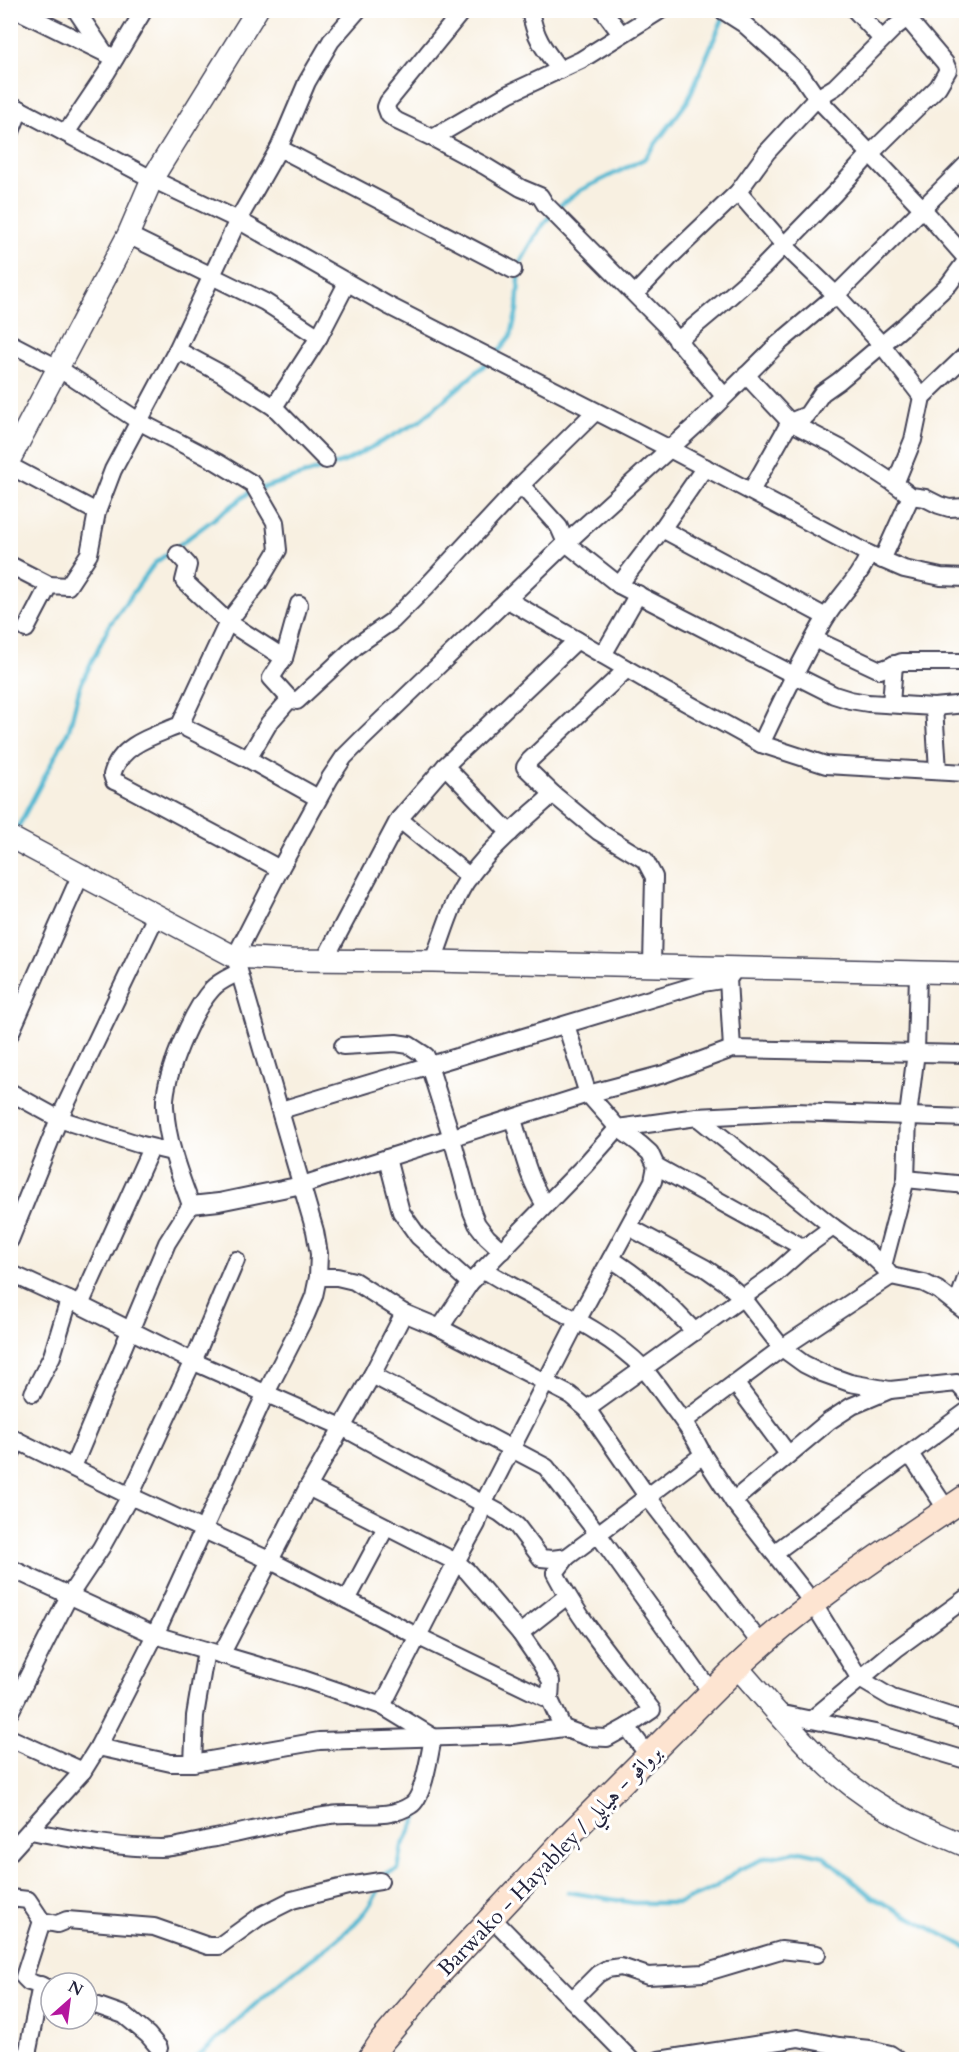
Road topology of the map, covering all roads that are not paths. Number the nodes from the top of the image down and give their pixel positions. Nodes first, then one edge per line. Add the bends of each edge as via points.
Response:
1 (17, 10) edge
2 (76, 10) edge
3 (144, 10) edge
4 (257, 10) edge
5 (358, 10) edge
6 (463, 10) edge
7 (530, 10) edge
8 (603, 10) edge
9 (661, 10) edge
10 (722, 10) edge
11 (855, 10) edge
12 (621, 34) junction
13 (882, 39) junction
14 (110, 56) junction
15 (560, 70) junction
16 (817, 98) junction
17 (15, 106) edge
18 (66, 133) junction
19 (10, 134) edge
20 (433, 138) junction
21 (279, 148) junction
22 (869, 155) junction
23 (966, 165) edge
24 (152, 179) junction
25 (738, 192) junction
26 (923, 209) junction
27 (238, 220) junction
28 (128, 235) junction
29 (784, 245) junction
30 (966, 260) edge
31 (513, 270) dead end
32 (211, 275) junction
33 (346, 283) junction
34 (635, 294) junction
35 (836, 295) junction
36 (319, 337) junction
37 (677, 341) junction
38 (10, 343) edge
39 (882, 345) junction
40 (177, 350) junction
41 (966, 355) edge
42 (58, 368) junction
43 (746, 375) junction
44 (724, 396) junction
45 (922, 397) junction
46 (274, 407) junction
47 (595, 412) junction
48 (140, 422) junction
49 (790, 422) junction
50 (668, 448) junction
51 (10, 459) edge
52 (326, 460) dead end
53 (10, 466) edge
54 (705, 467) junction
55 (895, 484) junction
56 (521, 485) junction
57 (751, 491) junction
58 (911, 496) junction
59 (965, 505) edge
60 (97, 512) junction
61 (662, 529) junction
62 (566, 543) junction
63 (178, 554) dead end
64 (876, 557) junction
65 (10, 565) edge
66 (966, 578) edge
67 (50, 585) junction
68 (619, 585) junction
69 (638, 594) junction
70 (508, 600) junction
71 (299, 604) dead end
72 (826, 617) junction
73 (228, 622) junction
74 (26, 628) dead end
75 (814, 639) junction
76 (577, 640) junction
77 (603, 656) junction
78 (284, 658) junction
79 (966, 662) edge
80 (894, 664) junction
81 (627, 669) junction
82 (794, 675) junction
83 (290, 699) junction
84 (891, 704) junction
85 (966, 704) edge
86 (934, 707) junction
87 (180, 724) junction
88 (760, 744) junction
89 (248, 759) junction
90 (445, 766) junction
91 (938, 771) junction
92 (966, 773) edge
93 (553, 794) junction
94 (318, 798) junction
95 (399, 819) junction
96 (510, 833) junction
97 (10, 837) edge
98 (280, 869) junction
99 (81, 874) junction
100 (470, 877) junction
101 (156, 916) junction
102 (324, 959) junction
103 (433, 961) junction
104 (237, 965) junction
105 (652, 965) junction
106 (732, 973) junction
107 (918, 973) junction
108 (966, 973) edge
109 (566, 1025) junction
110 (10, 1034) edge
111 (343, 1046) dead end
112 (732, 1049) junction
113 (916, 1052) junction
114 (966, 1054) edge
115 (428, 1065) junction
116 (10, 1092) edge
117 (588, 1094) junction
118 (281, 1110) junction
119 (908, 1116) junction
120 (697, 1117) junction
121 (966, 1118) edge
122 (59, 1119) junction
123 (513, 1119) junction
124 (618, 1128) junction
125 (452, 1138) junction
126 (152, 1148) junction
127 (172, 1152) junction
128 (387, 1158) junction
129 (656, 1167) junction
130 (906, 1179) junction
131 (302, 1185) junction
132 (966, 1185) edge
133 (191, 1205) junction
134 (545, 1205) junction
135 (629, 1227) junction
136 (833, 1227) junction
137 (10, 1240) edge
138 (804, 1248) junction
139 (502, 1251) junction
140 (611, 1259) junction
141 (236, 1260) dead end
142 (483, 1269) junction
143 (887, 1271) junction
144 (10, 1273) edge
145 (318, 1277) junction
146 (966, 1279) edge
147 (470, 1283) junction
148 (742, 1298) junction
149 (75, 1303) junction
150 (962, 1309) edge
151 (404, 1313) junction
152 (577, 1322) junction
153 (440, 1328) junction
154 (131, 1331) junction
155 (695, 1332) junction
156 (782, 1348) junction
157 (192, 1361) junction
158 (644, 1369) junction
159 (372, 1375) junction
160 (546, 1383) junction
161 (735, 1383) junction
162 (890, 1390) junction
163 (33, 1393) dead end
164 (966, 1393) edge
165 (265, 1395) junction
166 (587, 1409) junction
167 (966, 1412) edge
168 (684, 1421) junction
169 (342, 1428) junction
170 (13, 1444) edge
171 (513, 1448) junction
172 (910, 1454) junction
173 (703, 1455) junction
174 (788, 1455) junction
175 (73, 1467) junction
176 (308, 1487) junction
177 (130, 1496) junction
178 (647, 1496) junction
179 (733, 1501) junction
180 (957, 1503) edge
181 (483, 1504) junction
182 (386, 1527) junction
183 (203, 1528) junction
184 (598, 1534) junction
185 (774, 1553) junction
186 (567, 1557) junction
187 (269, 1560) junction
188 (456, 1562) junction
189 (10, 1568) edge
190 (69, 1596) junction
191 (567, 1596) junction
192 (966, 1598) edge
193 (347, 1600) junction
194 (813, 1604) junction
195 (520, 1633) junction
196 (155, 1635) junction
197 (417, 1636) junction
198 (761, 1644) junction
199 (213, 1653) junction
200 (737, 1667) junction
201 (860, 1679) junction
202 (711, 1692) junction
203 (550, 1700) junction
204 (382, 1706) junction
205 (10, 1712) edge
206 (778, 1713) junction
207 (811, 1720) junction
208 (966, 1722) edge
209 (627, 1727) junction
210 (563, 1728) junction
211 (433, 1737) junction
212 (10, 1738) edge
213 (98, 1747) junction
214 (648, 1755) junction
215 (966, 1760) edge
216 (193, 1763) junction
217 (83, 1771) junction
218 (30, 1831) junction
219 (966, 1846) edge
220 (10, 1852) edge
221 (380, 1881) dead end
222 (10, 1898) edge
223 (492, 1918) junction
224 (42, 1921) junction
225 (818, 1954) dead end
226 (39, 1985) edge
227 (572, 2000) junction
228 (99, 2006) edge
229 (39, 2013) edge
230 (159, 2048) dead end
231 (26, 2060) edge
232 (369, 2060) edge
233 (631, 2060) edge
234 (659, 2060) edge
235 (900, 2060) edge

1 - 14 street
2 - 14 street
3 - 14 street
4 - 24 street
5 - 21 street via 319,60
6 - 20 street via 386,107 397,121
7 - 15 street via 540,44
8 - 12 street
9 - 12 street
10 - 16 street via 744,24 802,76
11 - 13 street
12 - 15 street
13 - 16 street via 835,87
13 - 22 street via 907,18 948,70 938,87
14 - 18 street
15 - 20 street via 508,94
16 - 22 street
16 - 25 street via 767,152
17 - 18 street
17 - 19 street
18 - 24 street
20 - 34 street via 540,196
21 - 27 street
21 - 31 street
22 - 26 street
22 - 29 street
23 - 26 street
24 - 27 street
24 - 28 street
25 - 29 street
25 - 34 street
26 - 30 street
26 - 35 street
27 - 32 street
27 - 33 street
28 - 32 street
28 - 42 street
29 - 35 street
29 - 37 street
30 - 39 street via 948,284
32 - 36 street via 265,302
32 - 40 street
33 - 36 street
33 - 47 street
34 - 37 street
35 - 39 street
35 - 43 street
36 - 46 street
37 - 44 street
38 - 42 street
39 - 45 street
39 - 49 street via 822,393 807,415
40 - 46 street
40 - 48 street
41 - 45 street
42 - 48 street
42 - 51 street
43 - 44 street
43 - 49 street
44 - 50 street
45 - 55 street via 913,440
46 - 52 street
47 - 50 street
47 - 56 street
48 - 60 street via 113,470
48 - 73 street via 253,484 275,522 278,550
49 - 55 street via 840,448
49 - 57 street
50 - 54 street
50 - 62 street
53 - 60 street
54 - 57 street
54 - 61 street
55 - 58 street
56 - 62 street via 559,527
56 - 83 street via 392,621 356,646 297,701
57 - 64 street
58 - 59 street via 949,508
58 - 64 street
60 - 67 street via 84,562 68,585
61 - 68 street
61 - 72 street
62 - 68 street
62 - 70 street
63 - 73 street via 188,565 184,581
64 - 66 street via 904,569
64 - 72 street
65 - 67 street
67 - 74 street
68 - 69 street
69 - 77 street
69 - 82 street
70 - 76 street
70 - 94 street via 350,751
71 - 78 street
72 - 75 street
73 - 78 street
73 - 87 street
75 - 80 street via 880,670
75 - 82 street
76 - 77 street
76 - 90 street
77 - 81 street
78 - 83 street via 271,678
79 - 80 street
80 - 84 street
81 - 88 street
81 - 93 street via 525,767
82 - 84 street via 850,700
82 - 88 street
83 - 89 street via 269,723
84 - 86 street
85 - 86 street
86 - 91 street
87 - 89 street
87 - 98 street via 130,748 114,768 114,781
88 - 91 street via 826,765
89 - 94 street
90 - 95 street
90 - 96 street
91 - 92 street
93 - 96 street
93 - 105 street via 599,832 645,860 654,877
94 - 98 street
95 - 100 street
95 - 102 street
96 - 100 street
97 - 99 street
98 - 104 street
99 - 101 street
99 - 110 street
100 - 103 street
101 - 104 street
101 - 122 street
102 - 103 street
102 - 104 street
103 - 105 street
104 - 118 street
104 - 127 street via 207,994 178,1050 165,1105
105 - 106 street
106 - 107 street
106 - 109 street
106 - 112 street
107 - 108 street
107 - 113 street
109 - 115 street
109 - 117 street
111 - 115 street via 409,1045 426,1056
112 - 113 street
112 - 117 street via 664,1074
113 - 114 street
113 - 119 street
115 - 118 street
115 - 125 street
116 - 122 street
117 - 123 street
117 - 124 street
118 - 131 street
119 - 120 street via 795,1112
119 - 121 street
119 - 130 street
120 - 124 street
120 - 136 street
122 - 126 street
122 - 137 street
123 - 125 street
123 - 134 street via 528,1171
124 - 129 street via 650,1153
124 - 134 street
125 - 128 street
125 - 139 street via 477,1224
126 - 127 street
126 - 149 street
127 - 133 street
128 - 131 street
128 - 147 street via 401,1212 418,1236
129 - 135 street via 653,1181
129 - 138 street
130 - 132 street
130 - 143 street
131 - 133 street
131 - 145 street via 319,1254
133 - 154 street via 167,1242
134 - 139 street
135 - 140 street
135 - 148 street via 705,1268
136 - 138 street
136 - 143 street via 871,1254
138 - 148 street
139 - 142 street
140 - 152 street
140 - 155 street via 650,1286
141 - 157 street
142 - 147 street
142 - 152 street
143 - 150 street via 938,1290
143 - 156 street
144 - 149 street
145 - 151 street via 354,1281
145 - 165 street via 306,1315
146 - 150 street
147 - 153 street
148 - 155 street
148 - 156 street
149 - 154 street
149 - 163 street
151 - 153 street
151 - 159 street
152 - 158 street via 620,1348
152 - 160 street
153 - 160 street
154 - 157 street
154 - 175 street
155 - 158 street
156 - 161 street
156 - 162 street via 804,1364 850,1383
157 - 165 street
157 - 177 street
158 - 166 street
158 - 168 street
159 - 169 street
159 - 171 street
160 - 166 street
160 - 171 street
161 - 168 street
161 - 174 street
162 - 164 street via 957,1383
162 - 174 street via 852,1406
165 - 169 street
165 - 183 street
166 - 178 street
167 - 172 street
168 - 173 street
169 - 176 street
169 - 181 street
170 - 175 street
171 - 181 street
171 - 184 street via 546,1467
172 - 180 street
172 - 185 street
173 - 178 street
173 - 179 street
174 - 179 street
175 - 177 street
176 - 182 street
176 - 187 street
177 - 183 street
177 - 190 street
178 - 184 street
178 - 198 street
179 - 185 street
180 - 194 main road, Barwako - Hayabley / برواقو - هيابلي
181 - 186 street via 517,1526 541,1558
181 - 188 street via 477,1524
182 - 188 street
182 - 193 street
183 - 187 street
183 - 196 street
184 - 186 street
184 - 202 street
185 - 194 street
186 - 191 street via 555,1573
187 - 193 street
187 - 199 street
188 - 195 street
188 - 197 street
189 - 190 street
190 - 196 street
190 - 205 street
191 - 195 street
191 - 209 street via 652,1710
192 - 201 street
193 - 197 street
194 - 198 main road, Barwako - Hayabley / برواقو - هيابلي
194 - 201 street
195 - 203 street via 551,1681
196 - 199 street
196 - 213 street
197 - 203 street
197 - 204 street
198 - 200 main road, Barwako - Hayabley / برواقو - هيابلي
199 - 204 street
199 - 216 street via 195,1716
200 - 202 main road, Barwako - Hayabley / برواقو - هيابلي
200 - 206 street
201 - 207 street
201 - 208 street via 892,1698
202 - 214 main road, Barwako - Hayabley / برواقو - هيابلي
203 - 210 street
204 - 211 street
206 - 207 street
206 - 219 street via 812,1751 882,1807
207 - 215 street via 875,1733
209 - 210 street via 606,1738 588,1737
209 - 214 street
210 - 211 street via 513,1735
211 - 216 street via 319,1741
211 - 218 street via 414,1803 398,1812 306,1818 162,1848
212 - 217 street
213 - 216 street via 171,1763
213 - 217 street
214 - 223 main road, Barwako - Hayabley / برواقو - هيابلي
217 - 218 street
218 - 220 street
221 - 224 street via 292,1900 262,1915 219,1946 208,1946 154,1927
222 - 224 street via 28,1900
223 - 227 street
223 - 232 main road, Barwako - Hayabley / برواقو - هيابلي via 419,1996
224 - 226 street via 24,1977
225 - 227 street via 781,1950 704,1973 648,1976 621,1967 607,1969
227 - 233 street
228 - 230 street via 124,2015
229 - 231 street
234 - 235 street via 798,2038 870,2049

